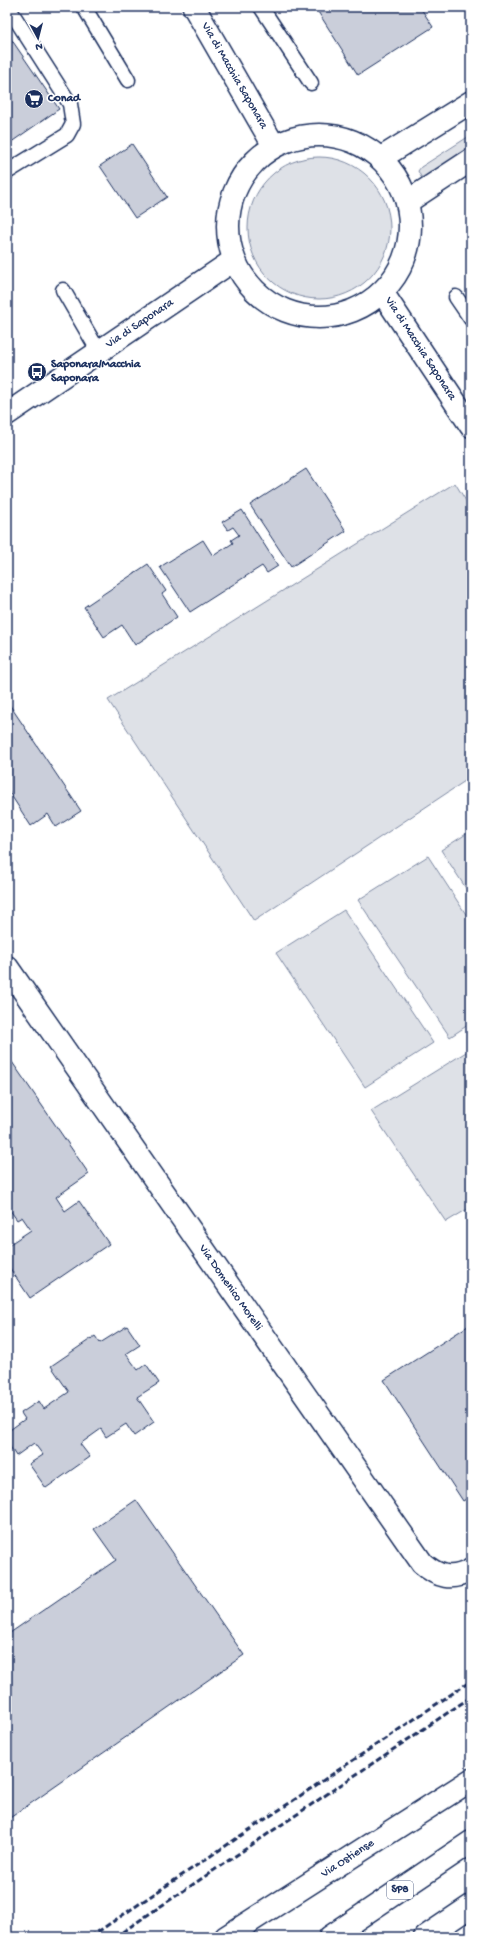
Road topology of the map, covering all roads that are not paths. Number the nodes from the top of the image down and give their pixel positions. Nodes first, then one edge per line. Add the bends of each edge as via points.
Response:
1 (8, 7) edge
2 (84, 7) edge
3 (194, 7) edge
4 (261, 7) edge
5 (128, 80) dead end
6 (311, 83) dead end
7 (471, 102) edge
8 (274, 146) junction
9 (381, 158) junction
10 (471, 160) edge
11 (7, 172) edge
12 (408, 202) junction
13 (234, 260) junction
14 (63, 290) dead end
15 (382, 292) junction
16 (456, 297) dead end
17 (471, 319) edge
18 (99, 352) junction
19 (7, 414) edge
20 (471, 426) edge
21 (7, 968) edge
22 (14, 994) edge
23 (470, 1572) edge
24 (471, 1780) edge
25 (471, 1842) edge
26 (471, 1906) edge
27 (226, 1937) edge
28 (330, 1937) edge
29 (425, 1937) edge

1 - 11 lane via 70,104 73,124 67,135
2 - 5 lane
3 - 8 street, Via di Macchia Saponara
4 - 6 lane
7 - 9 street
8 - 9 street via 301,136 330,135 357,142
8 - 13 street via 253,162 238,183 228,208 227,235
9 - 12 street via 397,178
10 - 12 street
12 - 15 street via 411,226 407,250 398,273
13 - 15 street via 249,286 272,305 300,315 329,317 358,309
13 - 18 street, Via di Saponara
14 - 18 lane
15 - 20 street, Via di Macchia Saponara
16 - 17 lane
18 - 19 street, Via di Saponara
21 - 22 street, Via Domenico Morelli
22 - 23 street, Via Domenico Morelli via 422,1563 432,1572 443,1576
24 - 27 street, Via Ostiense
25 - 28 street, SP8
26 - 29 street

